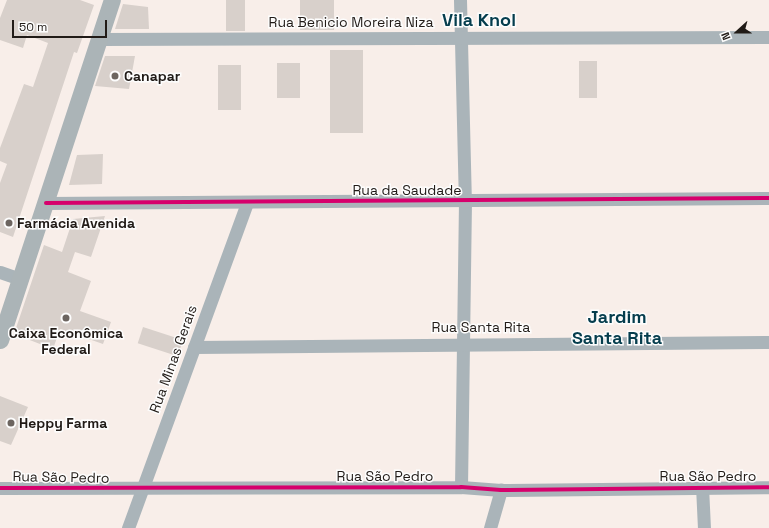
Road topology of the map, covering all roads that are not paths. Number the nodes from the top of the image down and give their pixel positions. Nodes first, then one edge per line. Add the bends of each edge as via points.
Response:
1 (460, 0) edge
2 (108, 1) edge
3 (460, 38) junction
4 (769, 38) edge
5 (101, 39) junction
6 (769, 198) edge
7 (466, 201) junction
8 (248, 202) junction
9 (46, 203) junction
10 (0, 272) edge
11 (20, 279) junction
12 (0, 340) edge
13 (769, 342) edge
14 (464, 343) junction
15 (194, 347) junction
16 (702, 486) junction
17 (461, 487) junction
18 (769, 487) edge
19 (0, 488) edge
20 (142, 489) junction
21 (501, 490) junction
22 (128, 528) edge
23 (490, 528) edge
24 (704, 528) edge

1 - 3 street
2 - 5 main road
3 - 4 street, Rua Benicio Moreira Niza
3 - 5 street, Rua Benicio Moreira Niza
3 - 7 street
5 - 9 main road
6 - 7 street, Rua da Saudade
7 - 8 street, Rua da Saudade
7 - 14 street
8 - 9 street, Rua da Saudade
8 - 15 street, Rua Minas Gerais
9 - 11 main road
10 - 11 street
11 - 12 main road
13 - 14 street, Rua Santa Rita
14 - 15 street, Rua Santa Rita
14 - 17 street
15 - 20 street, Rua Minas Gerais
16 - 18 street, Rua São Pedro
16 - 21 street, Rua São Pedro
16 - 24 street
17 - 20 street, Rua São Pedro
17 - 21 street, Rua São Pedro
19 - 20 street, Rua São Pedro
20 - 22 street, Rua Minas Gerais
21 - 23 street

